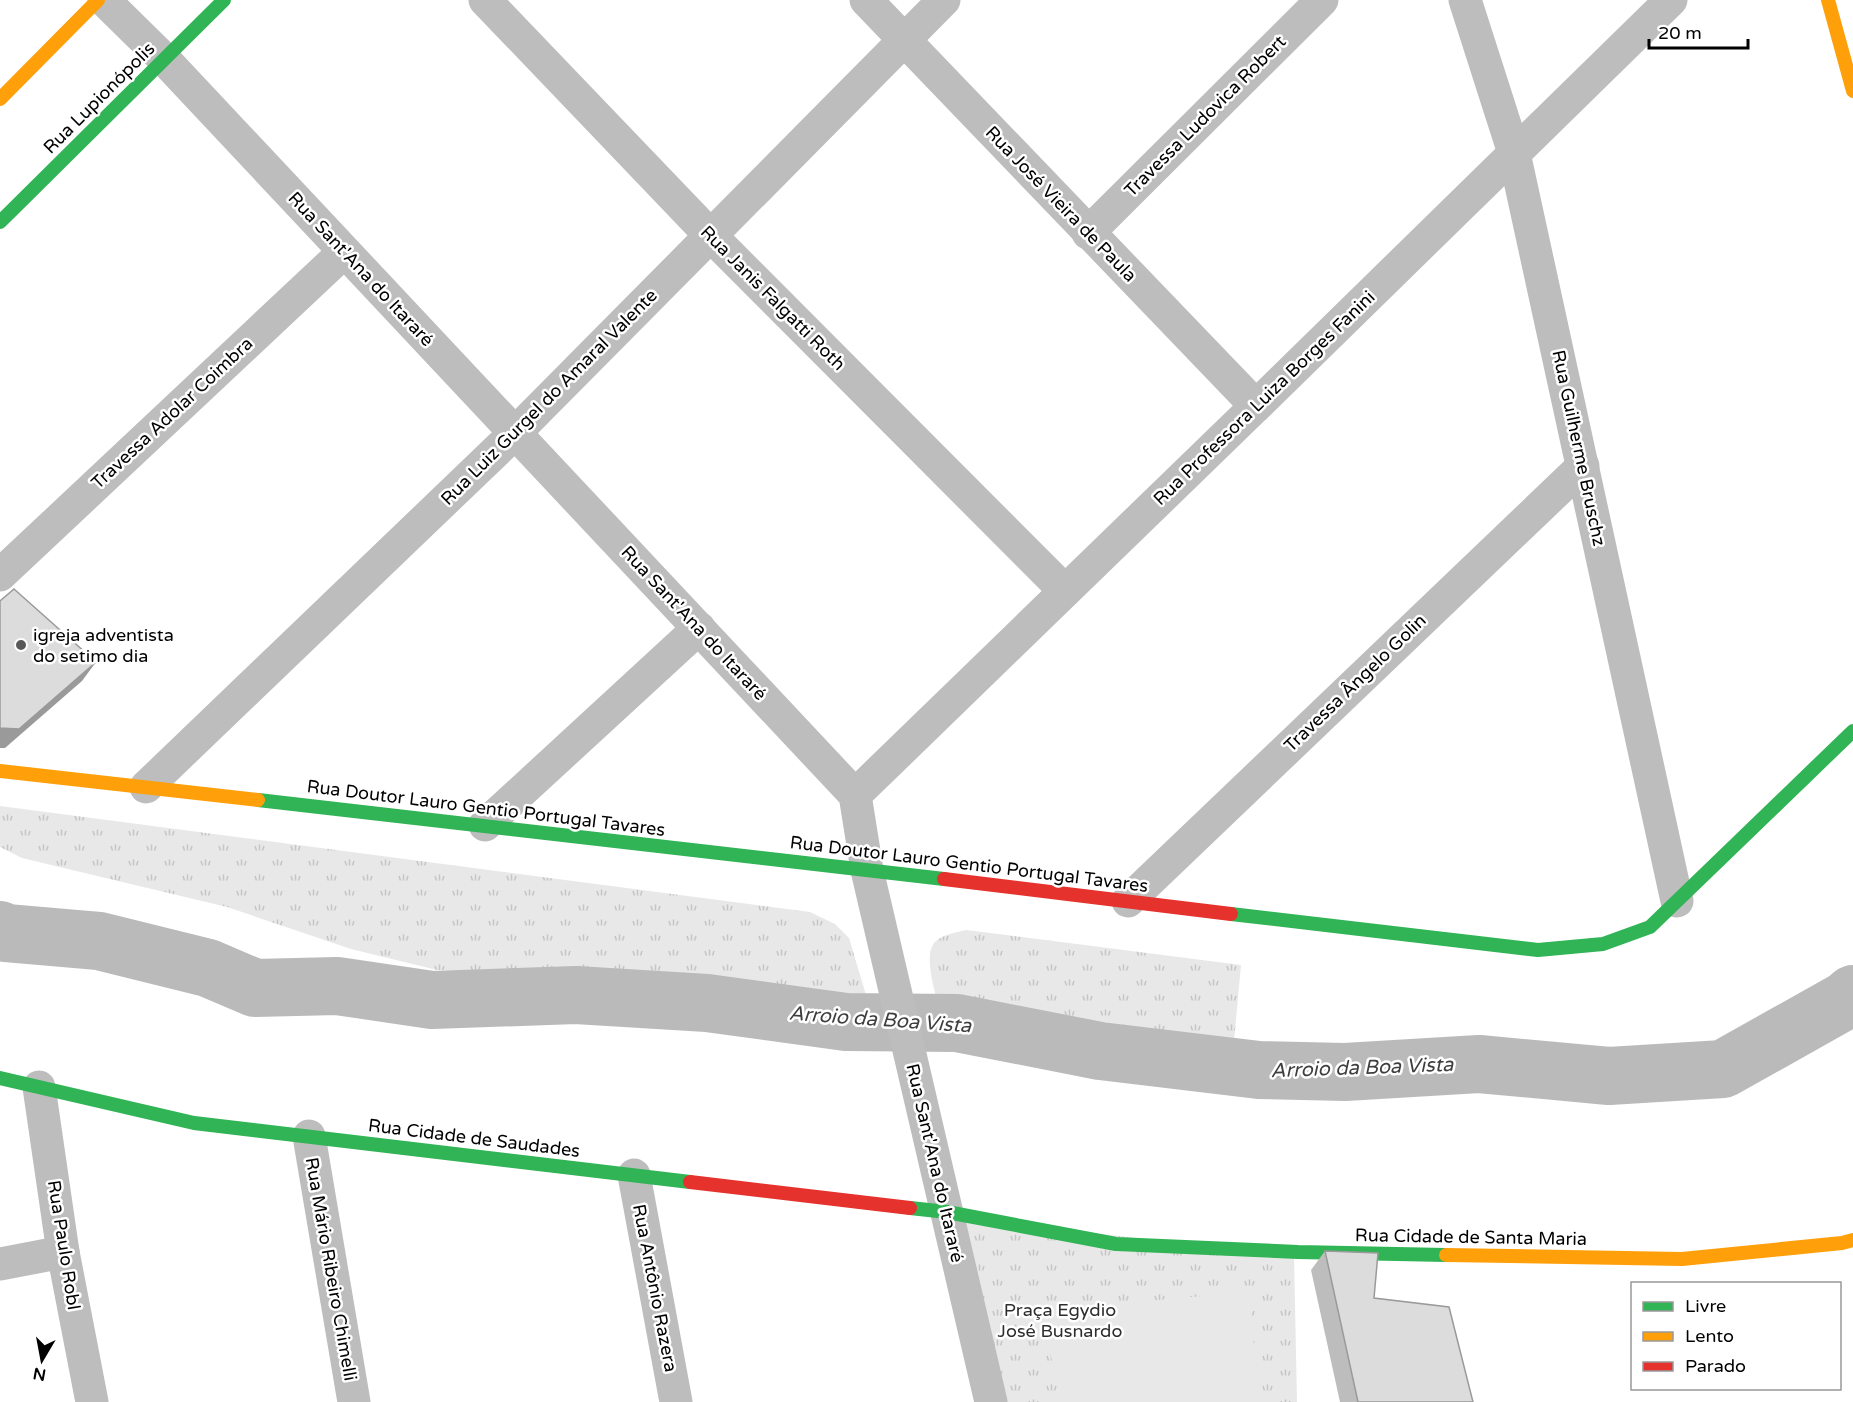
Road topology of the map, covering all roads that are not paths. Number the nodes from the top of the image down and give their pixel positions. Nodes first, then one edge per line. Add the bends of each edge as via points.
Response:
1 (98, 0) edge
2 (104, 0) edge
3 (224, 0) edge
4 (485, 0) edge
5 (866, 0) edge
6 (944, 0) edge
7 (1322, 0) edge
8 (1465, 0) edge
9 (1671, 0) edge
10 (1828, 0) edge
11 (905, 39) junction
12 (164, 59) junction
13 (1853, 91) edge
14 (0, 99) edge
15 (1514, 153) junction
16 (0, 222) edge
17 (1088, 233) junction
18 (711, 236) junction
19 (344, 252) junction
20 (1256, 406) junction
21 (515, 433) junction
22 (1582, 466) junction
23 (0, 575) edge
24 (1065, 591) junction
25 (699, 628) junction
26 (1853, 731) edge
27 (0, 771) edge
28 (146, 787) junction
29 (855, 795) junction
30 (485, 825) junction
31 (867, 870) junction
32 (1128, 901) junction
33 (1677, 901) junction
34 (0, 1078) edge
35 (39, 1087) junction
36 (309, 1136) junction
37 (633, 1175) junction
38 (947, 1212) junction
39 (1853, 1240) edge
40 (63, 1252) junction
41 (0, 1264) edge
42 (92, 1402) edge
43 (354, 1402) edge
44 (676, 1402) edge
45 (991, 1402) edge

1 - 14 street
2 - 12 street, Rua Sant'Ana do Itararé
3 - 12 street, Rua Lupionópolis
4 - 18 street, Rua Janis Falgatti Roth
5 - 11 street, Rua José Vieira de Paula
6 - 11 street, Rua Luiz Gurgel do Amaral Valente
7 - 17 street, Travessa Ludovica Robert
8 - 15 street, Rua Guilherme Bruschz
9 - 15 street, Rua Professora Luiza Borges Fanini
10 - 13 street
11 - 17 street, Rua José Vieira de Paula
11 - 18 street, Rua Luiz Gurgel do Amaral Valente
12 - 16 street, Rua Lupionópolis
12 - 19 street, Rua Sant'Ana do Itararé
15 - 20 street, Rua Professora Luiza Borges Fanini
15 - 22 street, Rua Guilherme Bruschz
17 - 20 street, Rua José Vieira de Paula
18 - 21 street, Rua Luiz Gurgel do Amaral Valente
18 - 24 street, Rua Janis Falgatti Roth
19 - 21 street, Rua Sant'Ana do Itararé
19 - 23 street, Travessa Adolar Coimbra
20 - 24 street, Rua Professora Luiza Borges Fanini
21 - 25 street, Rua Sant'Ana do Itararé
21 - 28 street, Rua Luiz Gurgel do Amaral Valente
22 - 32 street, Travessa Ângelo Golin
22 - 33 street, Rua Guilherme Bruschz
24 - 29 street, Rua Professora Luiza Borges Fanini
25 - 29 street, Rua Sant'Ana do Itararé
25 - 30 street
26 - 33 street, Rua Doutor Lauro Gentio Portugal Tavares
27 - 28 street, Rua Doutor Lauro Gentio Portugal Tavares
28 - 30 street, Rua Doutor Lauro Gentio Portugal Tavares
29 - 31 street, Rua Sant'Ana do Itararé
30 - 31 street, Rua Doutor Lauro Gentio Portugal Tavares
31 - 32 street, Rua Doutor Lauro Gentio Portugal Tavares
31 - 38 street, Rua Sant'Ana do Itararé
32 - 33 street, Rua Doutor Lauro Gentio Portugal Tavares via 1538,950 1603,944 1650,927
34 - 35 street, Rua Cidade de Saudades
35 - 36 street, Rua Cidade de Saudades via 194,1123
35 - 40 street, Rua Paulo Robl
36 - 37 street, Rua Cidade de Saudades
36 - 43 street, Rua Mário Ribeiro Chimelli
37 - 38 street, Rua Cidade de Saudades
37 - 44 street, Rua Antônio Razera
38 - 39 street, Rua Cidade de Santa Maria via 1116,1244 1298,1252 1682,1259
38 - 45 street, Rua Sant'Ana do Itararé
40 - 41 street
40 - 42 street, Rua Paulo Robl

